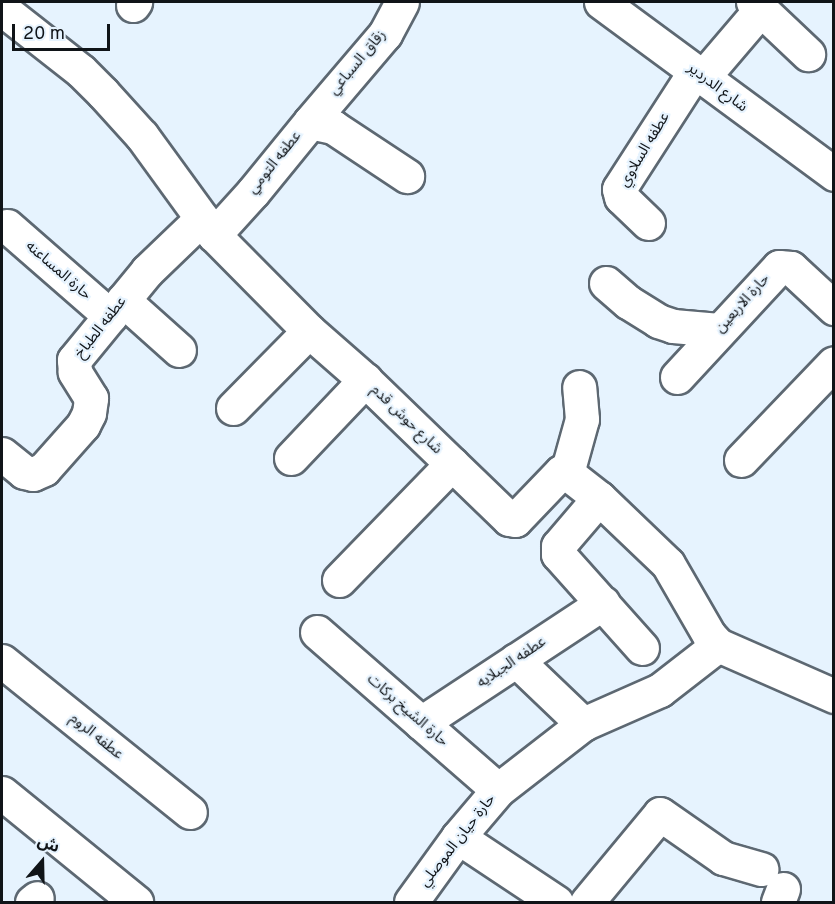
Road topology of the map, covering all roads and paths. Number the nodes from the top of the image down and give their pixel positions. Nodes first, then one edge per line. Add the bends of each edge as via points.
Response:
1 (402, 2) edge
2 (601, 2) edge
3 (757, 5) edge
4 (2, 9) edge
5 (808, 54) dead end
6 (699, 74) junction
7 (310, 122) junction
8 (834, 174) edge
9 (407, 176) dead end
10 (648, 224) dead end
11 (7, 226) dead end
12 (208, 227) junction
13 (606, 283) dead end
14 (828, 289) edge
15 (116, 308) junction
16 (719, 330) junction
17 (309, 331) junction
18 (179, 350) dead end
19 (834, 363) edge
20 (677, 378) dead end
21 (365, 380) junction
22 (579, 387) dead end
23 (233, 408) dead end
24 (2, 454) edge
25 (291, 458) dead end
26 (741, 460) dead end
27 (452, 464) junction
28 (567, 473) junction
29 (599, 498) junction
30 (339, 580) dead end
31 (603, 603) junction
32 (317, 632) dead end
33 (718, 645) junction
34 (642, 648) dead end
35 (516, 660) junction
36 (2, 661) edge
37 (834, 696) edge
38 (421, 723) junction
39 (583, 724) junction
40 (498, 790) junction
41 (2, 793) edge
42 (190, 812) dead end
43 (458, 837) junction
44 (774, 887) edge
45 (136, 903) edge
46 (411, 903) edge
47 (556, 903) edge
48 (587, 903) edge

1 - 7 street, زقاق السباعي via 385,34
2 - 6 street, شارع الدردير
3 - 5 street
3 - 6 street
4 - 12 street, شارع حوش قدم via 103,93 142,136
6 - 8 street, شارع الدردير
6 - 10 street, عطفه السلاوي via 619,189 621,197
7 - 9 street, عطفه التومي via 333,128
7 - 12 street, عطفه التومي via 253,192
11 - 15 street, حارة المساعنه
12 - 15 street, عطفه الطباخ via 147,271
12 - 17 street, شارع حوش قدم
13 - 16 street via 658,321
14 - 16 street, حارة الاربعين via 791,268 779,267
15 - 18 street, حارة المساعنه
15 - 24 street, عطفه الطباخ via 74,360 75,372 92,398 83,425 44,469 33,474 24,472
16 - 20 street, حارة الاربعين
17 - 21 street, شارع حوش قدم
17 - 23 street
19 - 26 street
21 - 25 street
21 - 27 street, شارع حوش قدم
22 - 28 street via 582,419
27 - 28 street, شارع حوش قدم via 512,520 561,472
27 - 30 street
28 - 29 street
29 - 31 street via 557,551
29 - 33 street via 668,564
31 - 34 street
31 - 35 street, عطفه الجبلايه
32 - 38 street, حارة الشيخ بركات
33 - 37 street
33 - 39 street, حارة حيان الموصلي via 660,690
35 - 38 street, عطفه الجبلايه
35 - 39 street
36 - 42 street, عطفه الروم
38 - 40 street, حارة الشيخ بركات
39 - 40 street, حارة حيان الموصلي
40 - 43 street, حارة حيان الموصلي
41 - 45 street
43 - 46 street, حارة حيان الموصلي
43 - 47 street
44 - 48 street via 723,858 660,814

